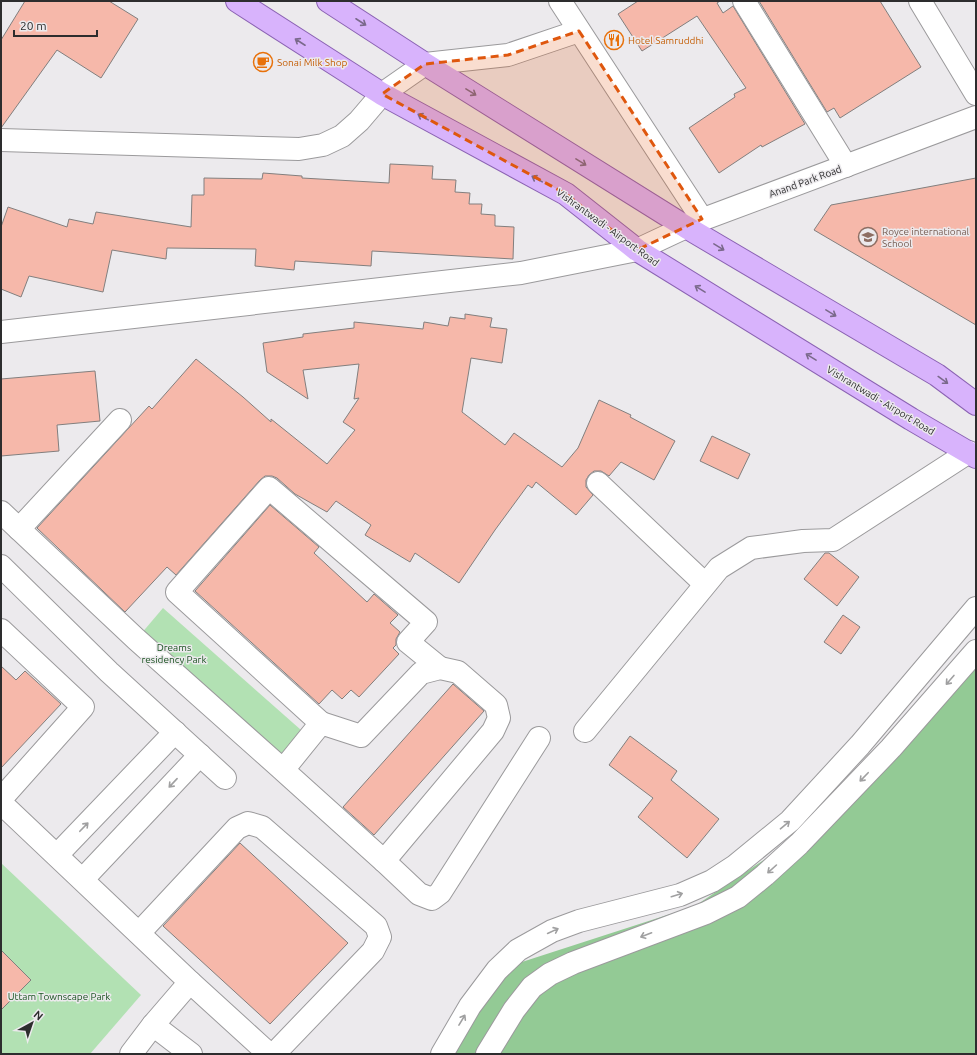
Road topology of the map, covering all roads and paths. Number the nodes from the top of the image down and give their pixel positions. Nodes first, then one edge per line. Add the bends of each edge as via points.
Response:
1 (237, 1) edge
2 (328, 1) edge
3 (560, 1) edge
4 (744, 1) edge
5 (920, 1) edge
6 (579, 31) junction
7 (425, 64) junction
8 (382, 94) junction
9 (976, 94) edge
10 (976, 117) edge
11 (1, 140) edge
12 (846, 166) junction
13 (694, 223) junction
14 (637, 250) junction
15 (1, 332) edge
16 (976, 404) edge
17 (120, 420) dead end
18 (972, 455) edge
19 (598, 483) dead end
20 (1, 512) edge
21 (19, 529) junction
22 (1, 566) edge
23 (705, 584) junction
24 (976, 608) edge
25 (1, 630) edge
26 (976, 651) edge
27 (440, 668) junction
28 (321, 724) junction
29 (585, 731) dead end
30 (174, 732) junction
31 (539, 738) dead end
32 (200, 755) junction
33 (283, 770) junction
34 (225, 778) dead end
35 (1, 799) edge
36 (1, 803) edge
37 (57, 855) junction
38 (384, 861) junction
39 (83, 879) junction
40 (139, 933) junction
41 (190, 982) junction
42 (153, 1025) junction
43 (131, 1054) edge
44 (191, 1054) edge
45 (269, 1054) edge
46 (274, 1054) edge
47 (442, 1054) edge
48 (487, 1054) edge

8 -> 1 main road, Vishrantwadi - Airport Road
2 -> 7 main road
3 - 6 street
4 - 12 street
5 - 9 street
6 - 7 street via 508,55
6 - 13 street
7 - 8 street
7 -> 13 main road
8 - 11 street via 342,136 323,145 298,149
14 -> 8 main road, Vishrantwadi - Airport Road via 566,194
10 - 12 street, Anand Park Road
12 - 13 street, Anand Park Road
13 - 14 street, Anand Park Road
13 -> 16 main road via 937,376
14 - 15 street, Anand Park Road via 521,273
18 -> 14 main road, Vishrantwadi - Airport Road
17 - 21 street
18 - 23 street via 833,540 751,548 719,568
19 - 23 street
20 - 21 street
21 - 33 street via 136,639
22 - 30 street
23 - 29 street
47 -> 24 street via 470,1006 497,970 518,950 552,931 579,921 680,895 712,881 735,866 790,821 860,745
25 - 35 street via 83,707
26 -> 48 street via 891,748 765,876 738,897 706,913 550,974 532,987 514,1010
27 - 28 street via 421,673 361,736
27 - 28 street via 408,642 426,622 269,488 177,592
27 - 38 street via 458,672 496,705 499,718 493,731
28 - 33 street
30 - 32 street
37 -> 30 street
31 - 38 street via 440,893 432,899 419,894
32 - 34 street
32 -> 39 street
33 - 38 street
36 - 37 street
37 - 39 street
39 - 40 street
40 - 41 street
40 - 46 street via 237,828 248,823 262,827 376,926 380,937 373,951
41 - 42 street
41 - 45 street
42 - 43 street
42 - 44 street

